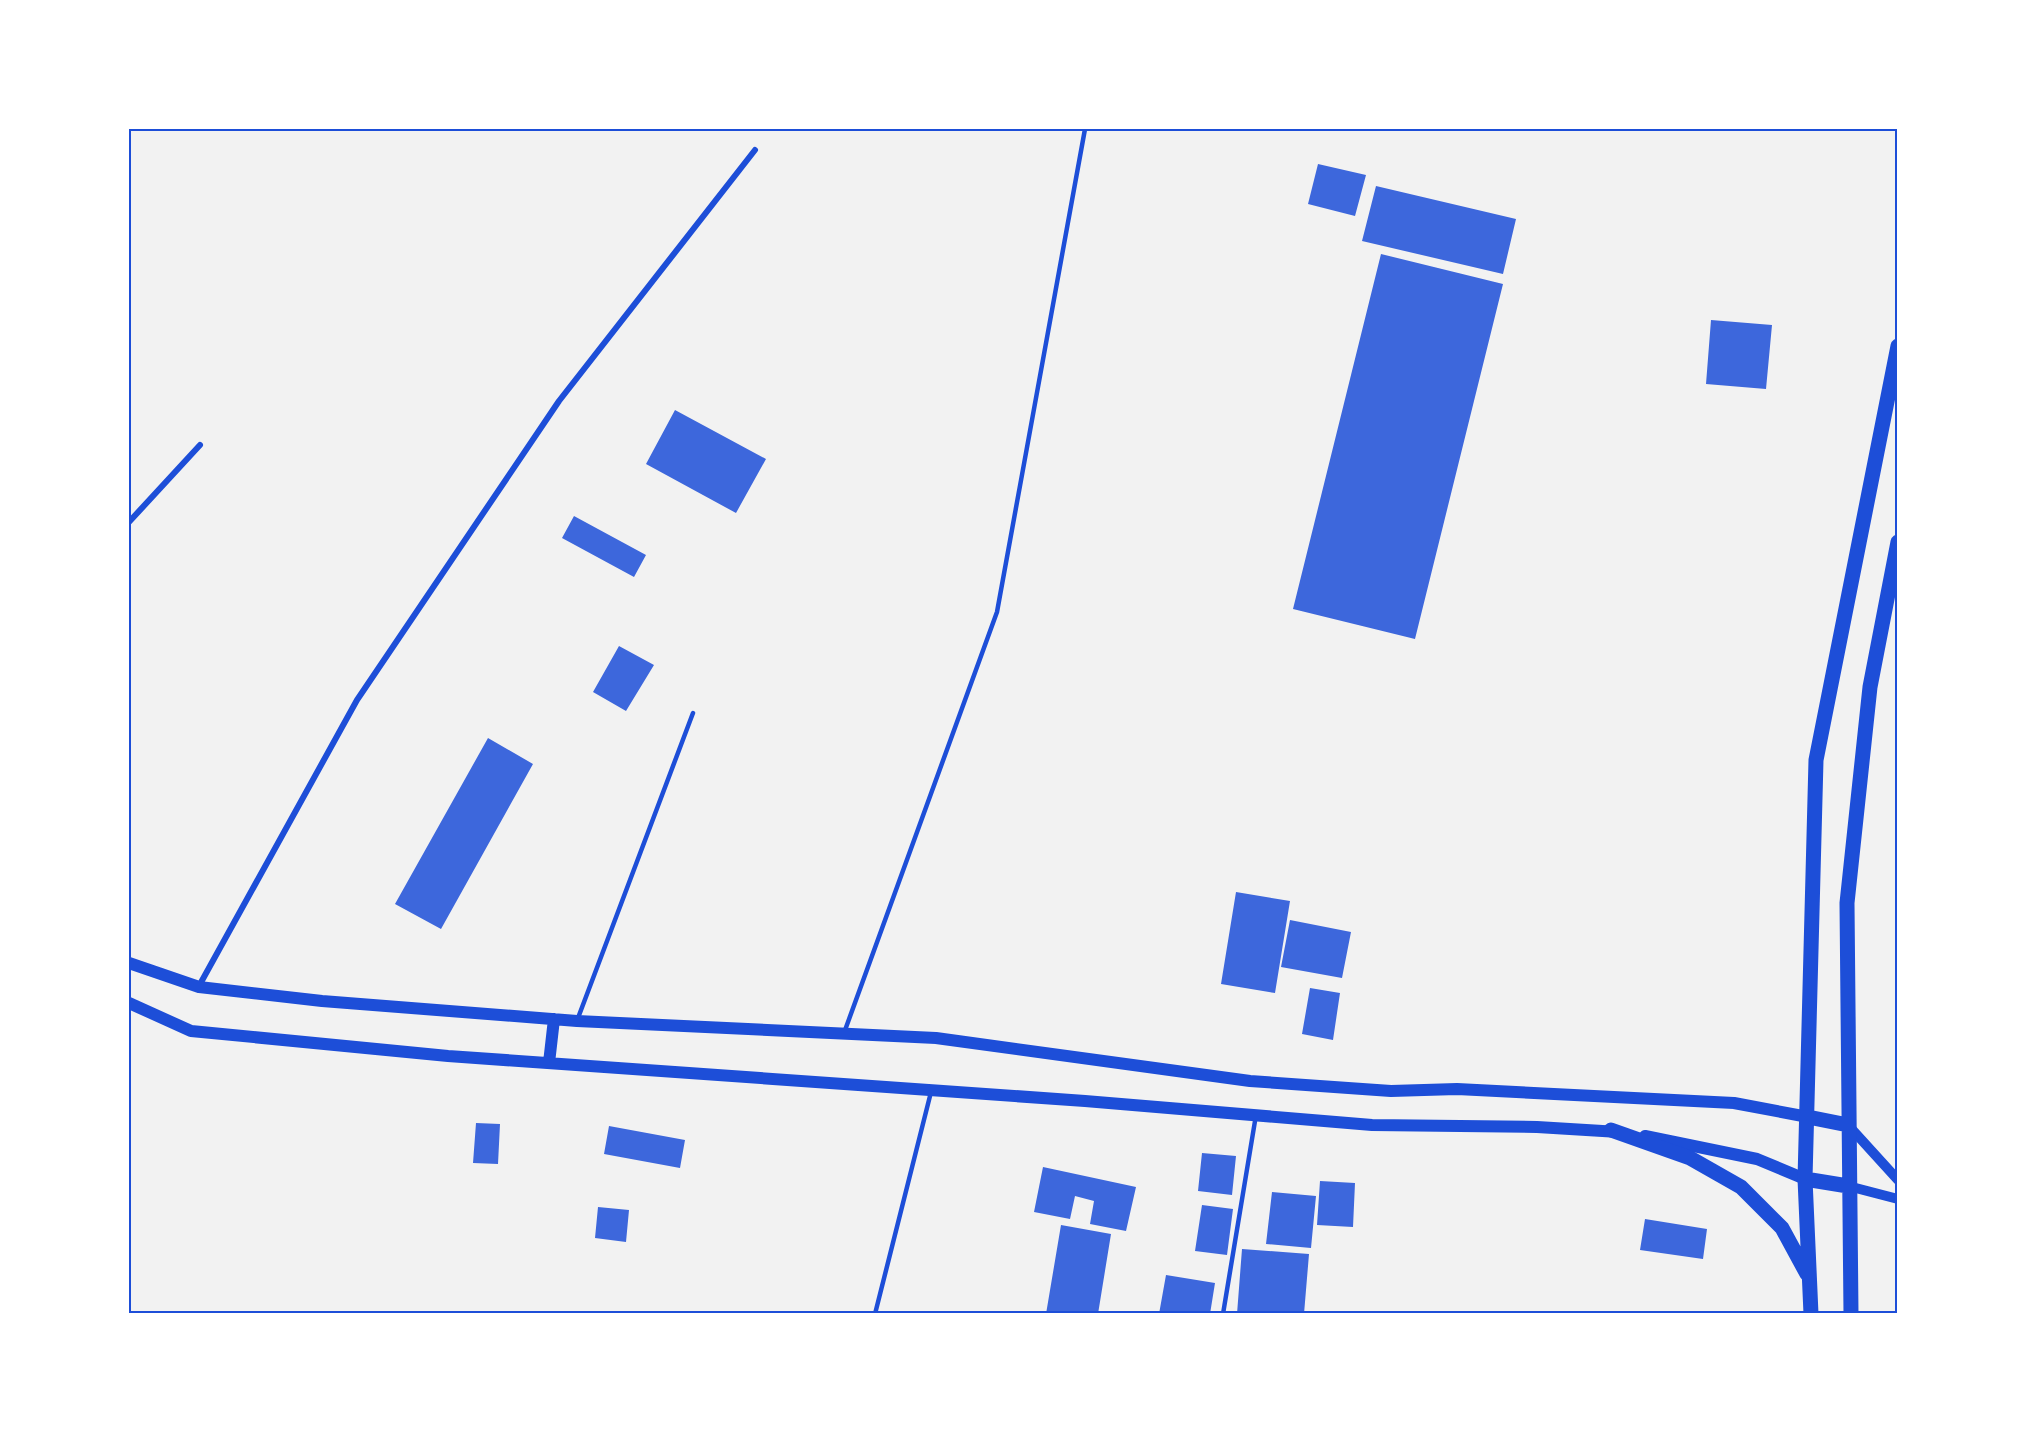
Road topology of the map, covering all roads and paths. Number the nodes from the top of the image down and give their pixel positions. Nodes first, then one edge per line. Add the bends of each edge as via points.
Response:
1 (1085, 129) edge
2 (755, 150) dead end
3 (1898, 346) edge
4 (200, 445) dead end
5 (129, 522) edge
6 (1898, 542) edge
7 (693, 713) dead end
8 (129, 963) edge
9 (199, 987) junction
10 (129, 1003) edge
11 (554, 1019) junction
12 (577, 1021) junction
13 (843, 1034) junction
14 (549, 1063) junction
15 (932, 1089) junction
16 (1256, 1116) junction
17 (1808, 1117) junction
18 (1848, 1125) junction
19 (1611, 1131) junction
20 (1805, 1179) junction
21 (1898, 1180) edge
22 (1848, 1186) junction
23 (1898, 1199) edge
24 (1810, 1280) junction
25 (875, 1314) edge
26 (1223, 1314) edge
27 (1811, 1314) edge
28 (1851, 1314) edge

1 - 13 lane via 997,612
2 - 9 street via 559,401 363,690
3 - 17 main road via 1816,760
4 - 5 street
6 - 18 main road via 1870,687 1847,903
7 - 12 lane
8 - 9 main road
9 - 11 main road
10 - 14 main road via 191,1030
11 - 12 main road
11 - 14 main road
12 - 13 main road
13 - 17 main road via 936,1038 1250,1081 1392,1091 1457,1089 1734,1103
14 - 15 main road
15 - 16 main road
15 - 25 lane
16 - 19 main road via 1372,1125 1537,1126
16 - 26 lane
17 - 18 main road
17 - 20 main road
18 - 21 street
18 - 22 main road
19 - 20 main road via 1757,1159
19 - 24 main road via 1690,1158 1741,1187 1782,1228
20 - 22 main road
20 - 24 main road
22 - 23 street
22 - 28 main road
24 - 27 main road

